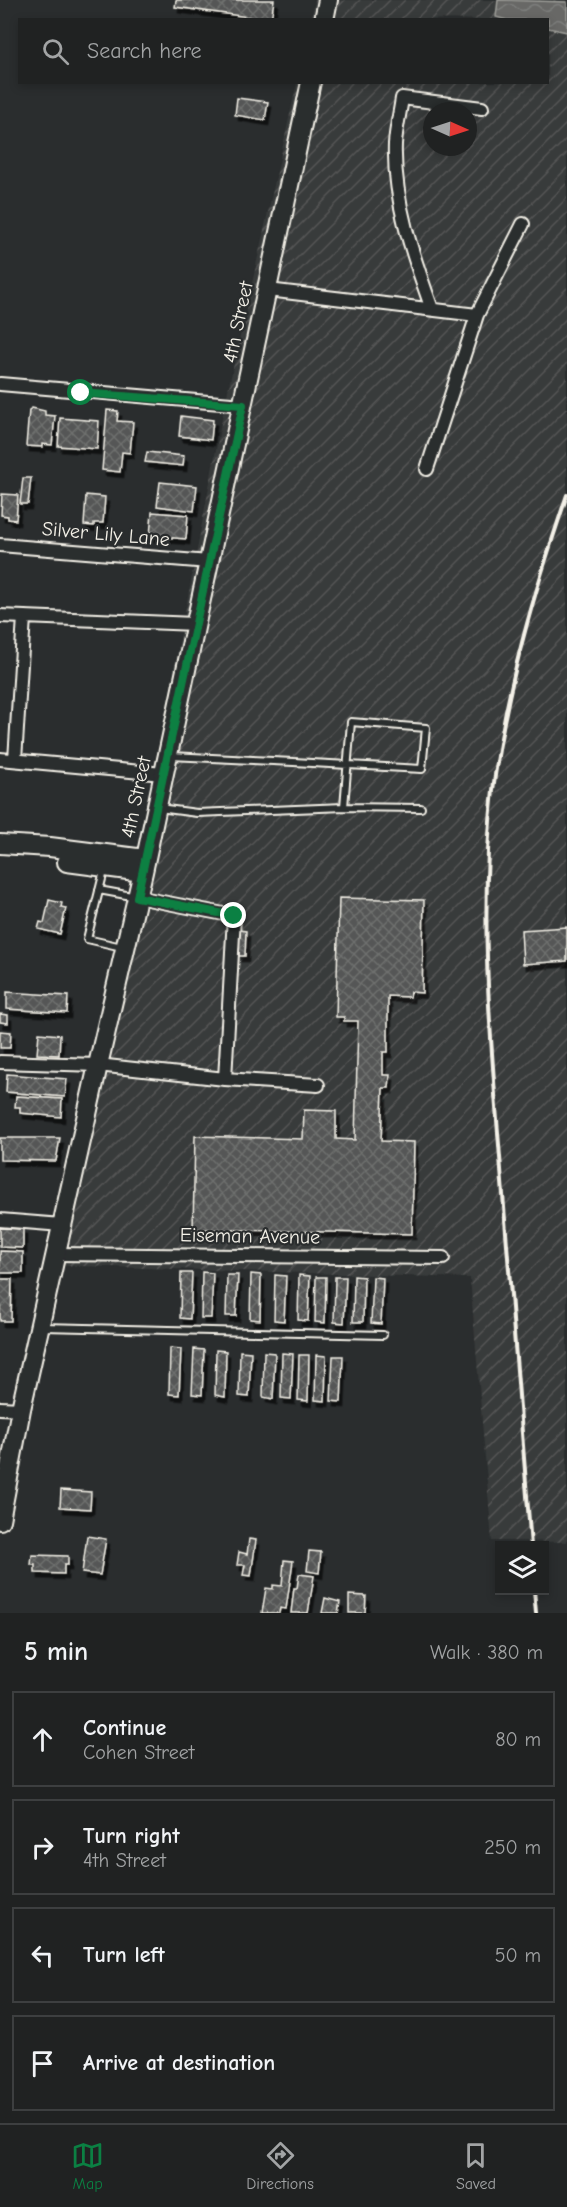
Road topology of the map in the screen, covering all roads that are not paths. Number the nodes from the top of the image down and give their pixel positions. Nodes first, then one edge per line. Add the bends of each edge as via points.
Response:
1 (328, 0) edge
2 (324, 18) edge
3 (311, 84) edge
4 (482, 108) dead end
5 (523, 224) dead end
6 (268, 290) junction
7 (432, 309) junction
8 (477, 315) junction
9 (0, 384) edge
10 (243, 405) junction
11 (427, 469) dead end
12 (0, 544) edge
13 (209, 562) junction
14 (0, 616) edge
15 (24, 617) junction
16 (195, 624) junction
17 (167, 756) junction
18 (0, 759) edge
19 (15, 760) junction
20 (348, 765) junction
21 (163, 774) junction
22 (344, 807) junction
23 (421, 807) dead end
24 (156, 808) junction
25 (0, 844) edge
26 (0, 856) edge
27 (144, 866) junction
28 (105, 867) junction
29 (99, 890) junction
30 (137, 897) junction
31 (125, 948) junction
32 (0, 1062) edge
33 (98, 1065) junction
34 (225, 1079) junction
35 (318, 1085) dead end
36 (0, 1220) edge
37 (62, 1225) junction
38 (56, 1254) junction
39 (443, 1258) dead end
40 (40, 1327) junction
41 (383, 1335) dead end
42 (0, 1408) edge
43 (21, 1408) junction
44 (0, 1520) edge

1 - 2 main road
3 - 6 main road, 4th Street
4 - 7 street via 402,98 395,143 398,194
5 - 8 street
6 - 7 street
6 - 10 main road, 4th Street
7 - 8 street
8 - 11 street
9 - 10 street
10 - 13 main road, 4th Street
12 - 13 street, Silver Lily Lane
13 - 16 main road, 4th Street
14 - 15 street
15 - 16 street
15 - 19 street
16 - 17 main road, 4th Street
17 - 20 lane
17 - 21 main road, 4th Street
18 - 19 street
19 - 21 street
20 - 20 lane via 422,769 426,728 351,722
20 - 22 lane
21 - 24 main road, 4th Street
22 - 23 lane
22 - 24 lane via 196,813
24 - 27 main road, 4th Street
25 - 27 main road via 50,847
26 - 28 main road
27 - 28 main road
27 - 30 main road, 4th Street
28 - 29 lane
29 - 30 lane
29 - 31 lane via 87,939
30 - 31 main road, 4th Street
30 - 34 street via 234,916
31 - 33 main road, 4th Street
32 - 33 street
33 - 34 street
33 - 37 main road, 4th Street
34 - 35 street
36 - 37 street
37 - 38 main road, 4th Street
38 - 39 street, Eiseman Avenue
38 - 40 main road, 4th Street
40 - 41 lane
40 - 43 main road, 4th Street
42 - 43 street
43 - 44 main road, 4th Street

